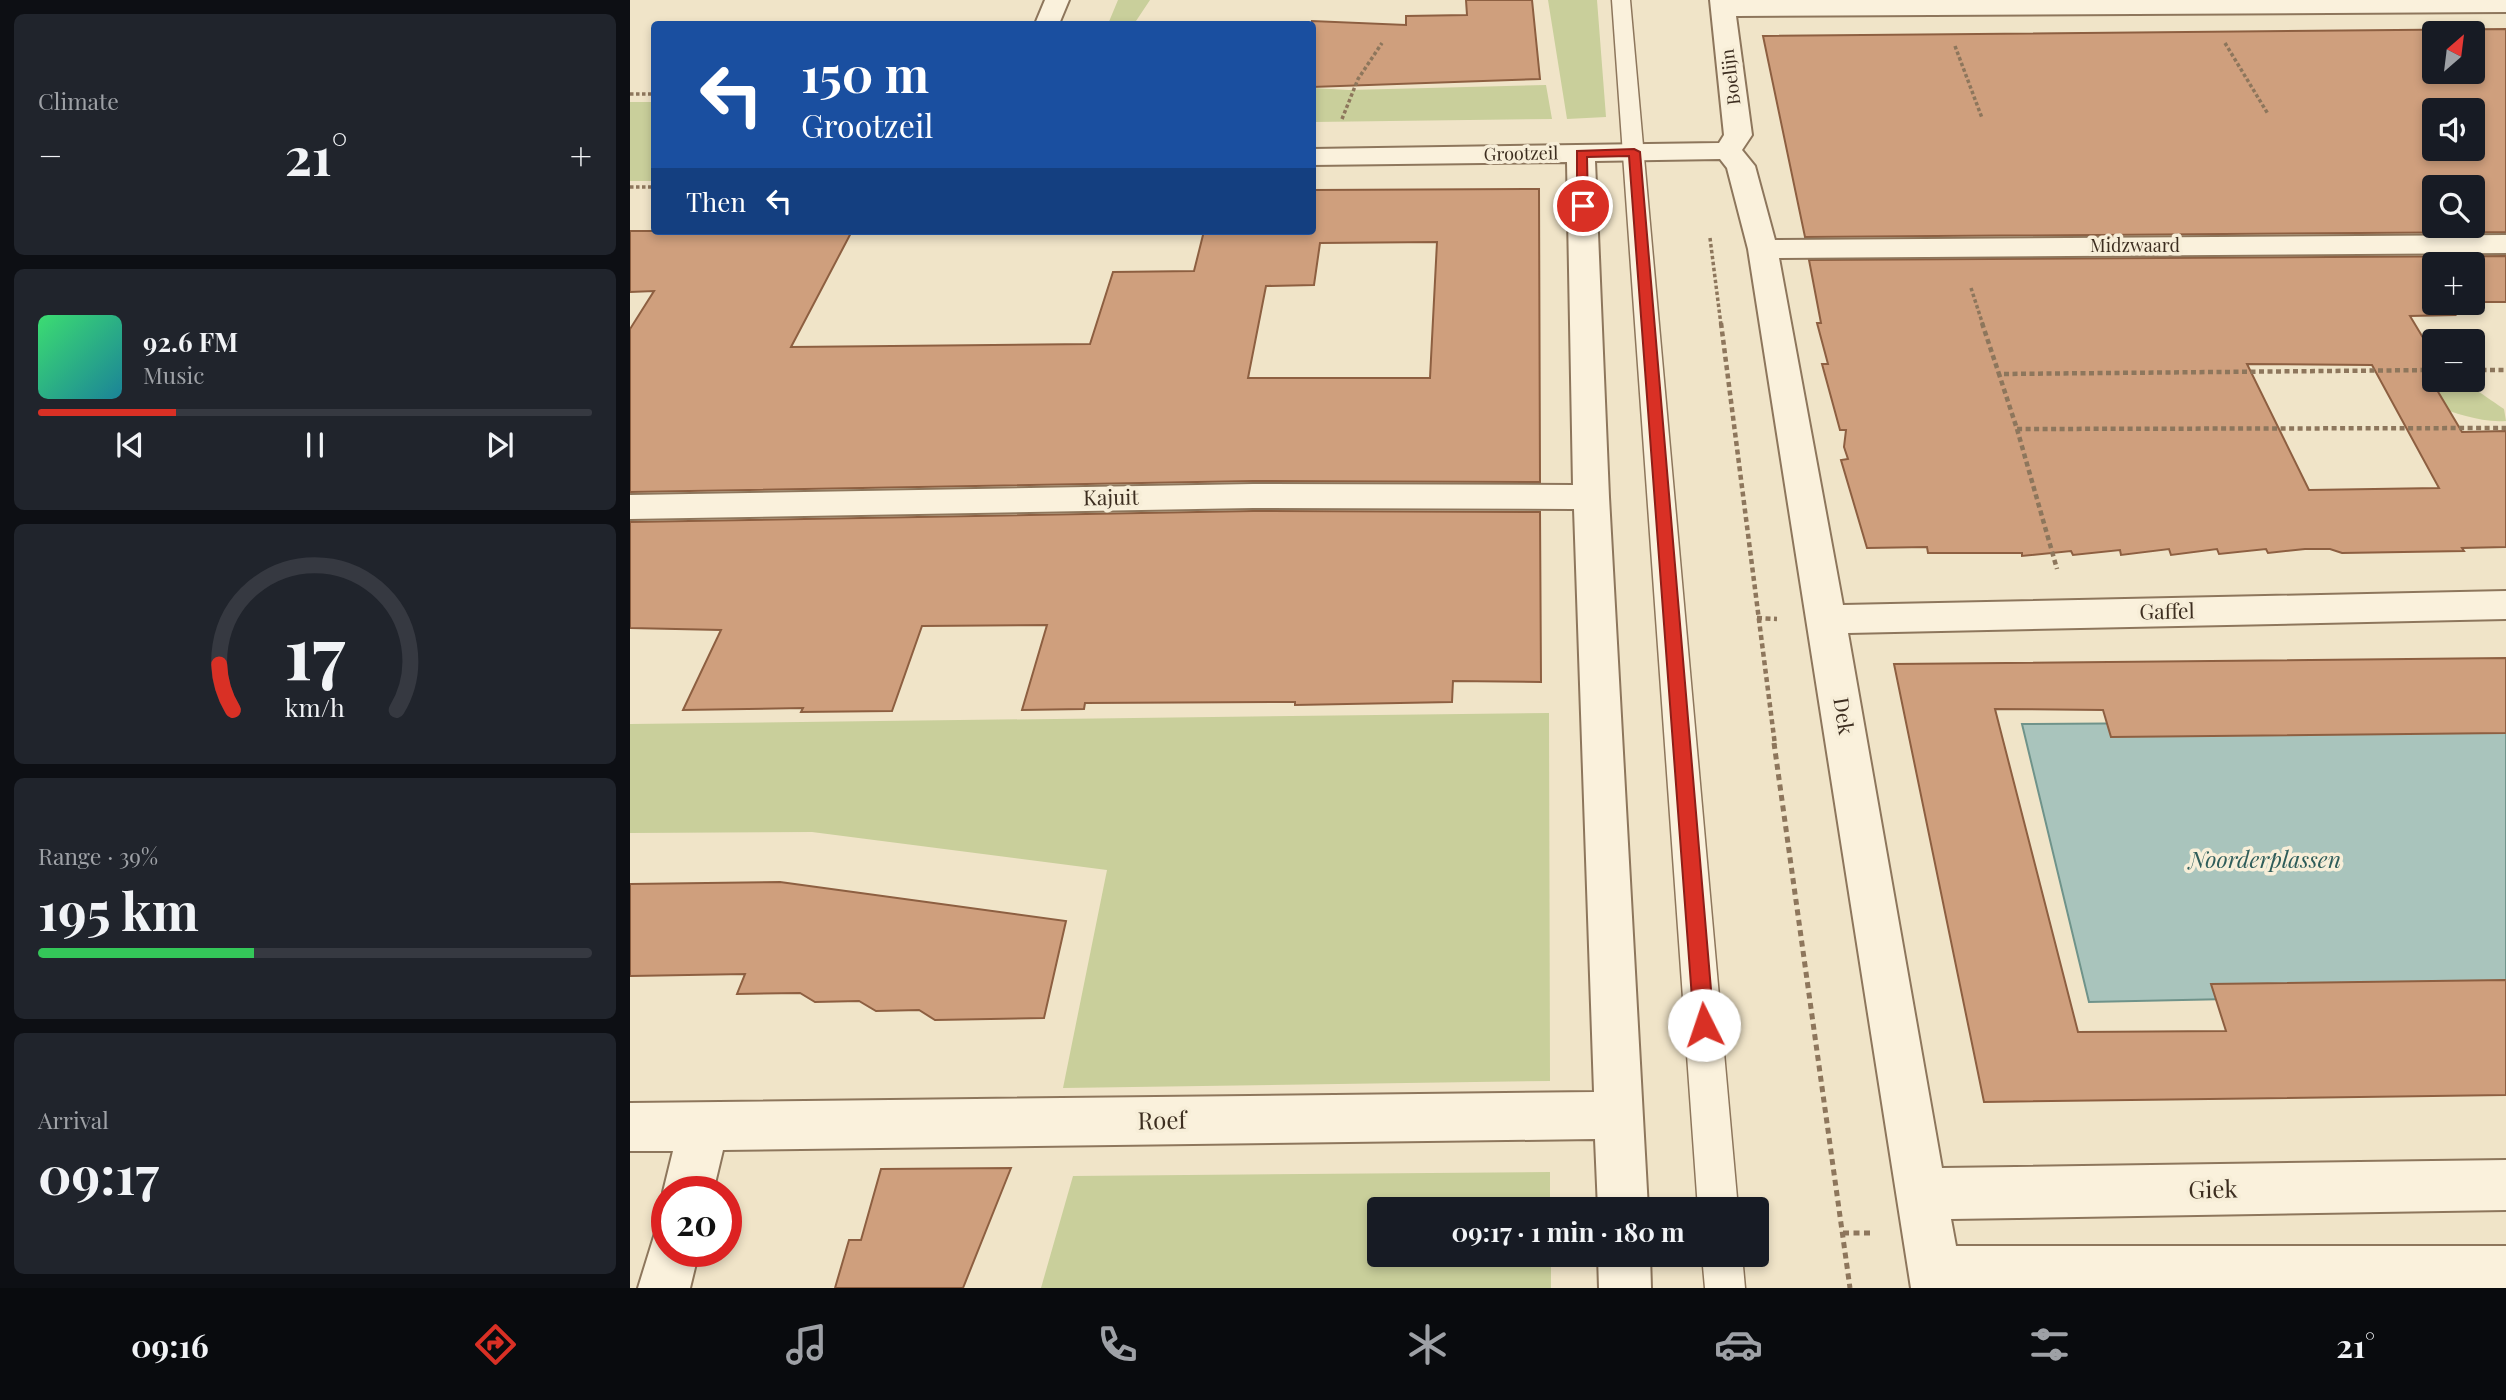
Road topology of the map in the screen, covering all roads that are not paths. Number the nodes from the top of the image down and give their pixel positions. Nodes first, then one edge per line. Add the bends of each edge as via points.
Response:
1 (1057, 0) edge
2 (1621, 0) edge
3 (1723, 4) edge
4 (2506, 5) edge
5 (1047, 21) edge
6 (1728, 151) junction
7 (1634, 152) junction
8 (1581, 153) junction
9 (1316, 157) edge
10 (2506, 244) edge
11 (1763, 249) junction
12 (1591, 497) junction
13 (630, 507) edge
14 (2506, 606) edge
15 (1827, 619) junction
16 (1620, 1115) junction
17 (630, 1127) edge
18 (704, 1127) junction
19 (692, 1176) edge
20 (2506, 1185) edge
21 (1920, 1194) junction
22 (1622, 1197) edge
23 (1717, 1197) edge
24 (669, 1267) edge
25 (1624, 1267) edge
26 (1723, 1267) edge
27 (2506, 1272) edge
28 (1936, 1280) edge
29 (664, 1288) edge
30 (1625, 1288) edge
31 (1724, 1288) edge

1 - 5 street
2 - 7 lane
3 - 4 street
3 - 6 street, Boelijn via 1738,135
6 - 7 street, Grootzeil
6 - 11 street, Dek via 1741,166
7 - 8 street, Grootzeil
7 - 23 lane
8 - 9 street, Grootzeil
8 - 12 street
10 - 11 street, Midzwaard
11 - 15 street, Dek
12 - 13 street, Kajuit via 1253,496
12 - 16 street
14 - 15 street, Gaffel
15 - 21 street, Dek
16 - 18 street, Roef
16 - 22 street
17 - 18 street, Roef
18 - 19 street
20 - 21 street, Giek
21 - 28 street, Dek
24 - 29 street
25 - 30 street
26 - 31 lane
27 - 28 street

